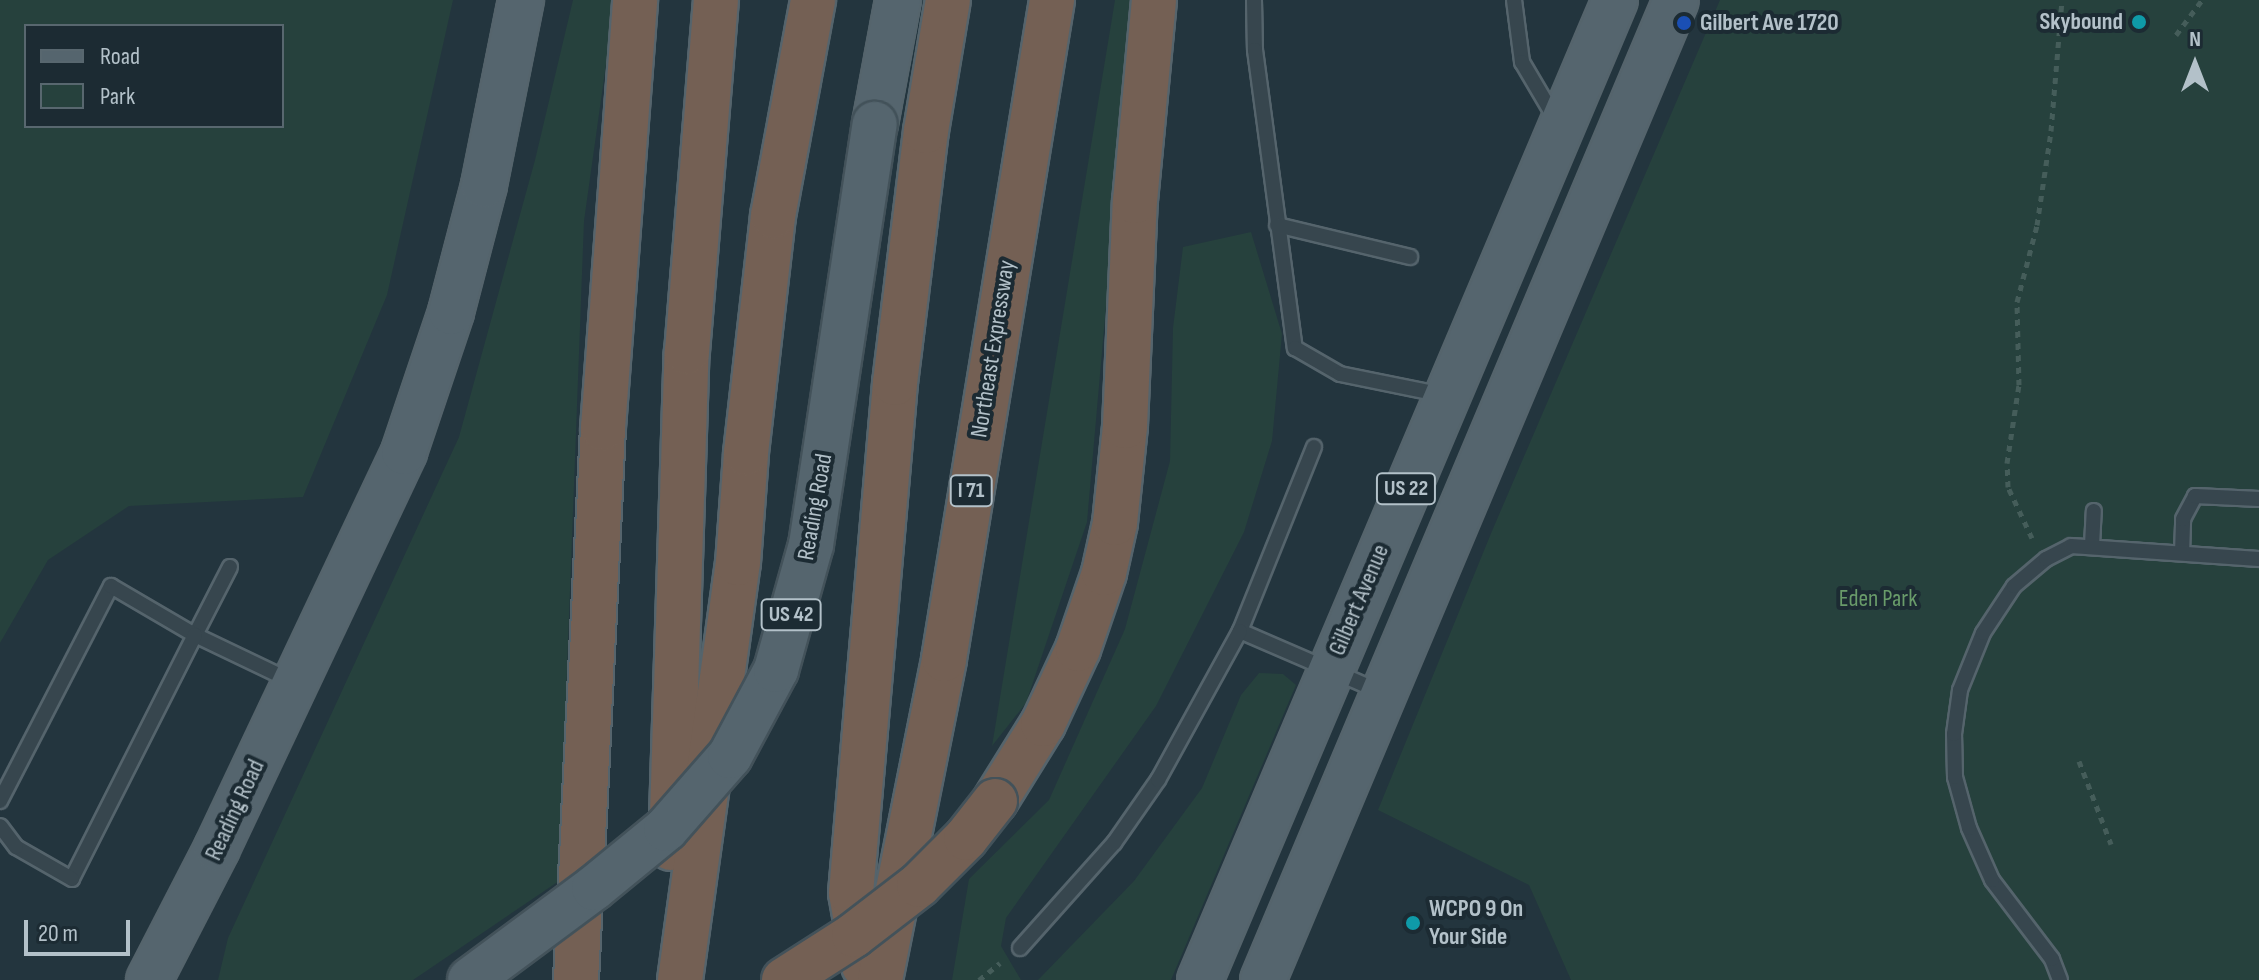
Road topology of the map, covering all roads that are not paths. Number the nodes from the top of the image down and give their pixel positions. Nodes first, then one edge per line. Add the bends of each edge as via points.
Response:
1 (521, 0) edge
2 (635, 0) edge
3 (716, 0) edge
4 (813, 0) edge
5 (898, 0) edge
6 (948, 0) edge
7 (1052, 0) edge
8 (1154, 0) edge
9 (1254, 0) edge
10 (1514, 0) edge
11 (1615, 0) edge
12 (1676, 0) edge
13 (1561, 128) junction
14 (1277, 225) junction
15 (1410, 257) dead end
16 (1446, 396) junction
17 (1314, 447) dead end
18 (2259, 499) edge
19 (2094, 511) dead end
20 (2092, 545) junction
21 (2182, 553) junction
22 (2259, 559) edge
23 (230, 567) dead end
24 (1240, 631) junction
25 (195, 635) junction
26 (1329, 670) junction
27 (295, 683) junction
28 (1382, 692) junction
29 (0, 801) edge
30 (0, 826) edge
31 (1020, 948) dead end
32 (162, 971) edge
33 (470, 980) edge
34 (576, 980) edge
35 (664, 980) edge
36 (680, 980) edge
37 (784, 980) edge
38 (867, 980) edge
39 (880, 980) edge
40 (1200, 980) edge
41 (1263, 980) edge
42 (2060, 980) edge

1 - 27 main road, Reading Road via 484,185 446,326 404,452
2 - 34 highway via 604,413
3 - 35 highway via 687,352
4 - 36 highway via 773,216 738,563
5 - 33 main road, Reading Road / US 42, bridge via 811,545 776,670 730,756 666,829
6 - 38 highway via 895,383 853,861 851,893
7 - 39 highway, Northeast Expressway / I 71 via 944,659
8 - 37 highway, bridge via 1135,201 1115,523 1078,649 1043,724 966,838 919,885
9 - 14 lane via 1255,50
10 - 13 lane via 1522,62
11 - 13 main road, Gilbert Avenue / US 22
12 - 28 main road, US 22
13 - 16 main road, Gilbert Avenue / US 22
14 - 15 lane
14 - 16 lane via 1295,348 1340,374
16 - 26 main road, Gilbert Avenue / US 22
17 - 24 lane
18 - 21 lane via 2195,496 2183,519
19 - 20 lane
20 - 21 lane
20 - 42 lane via 2057,551 2005,598 1983,633 1960,690 1954,734 1955,777 1982,859 2005,899 2052,959
21 - 22 lane
23 - 25 lane
24 - 26 lane
24 - 31 lane via 1158,780 1114,843
25 - 27 lane
25 - 29 lane via 111,586
25 - 30 lane via 72,879 16,847
26 - 28 lane
26 - 40 main road, Gilbert Avenue / US 22
27 - 32 main road, Reading Road
28 - 41 main road, US 22

